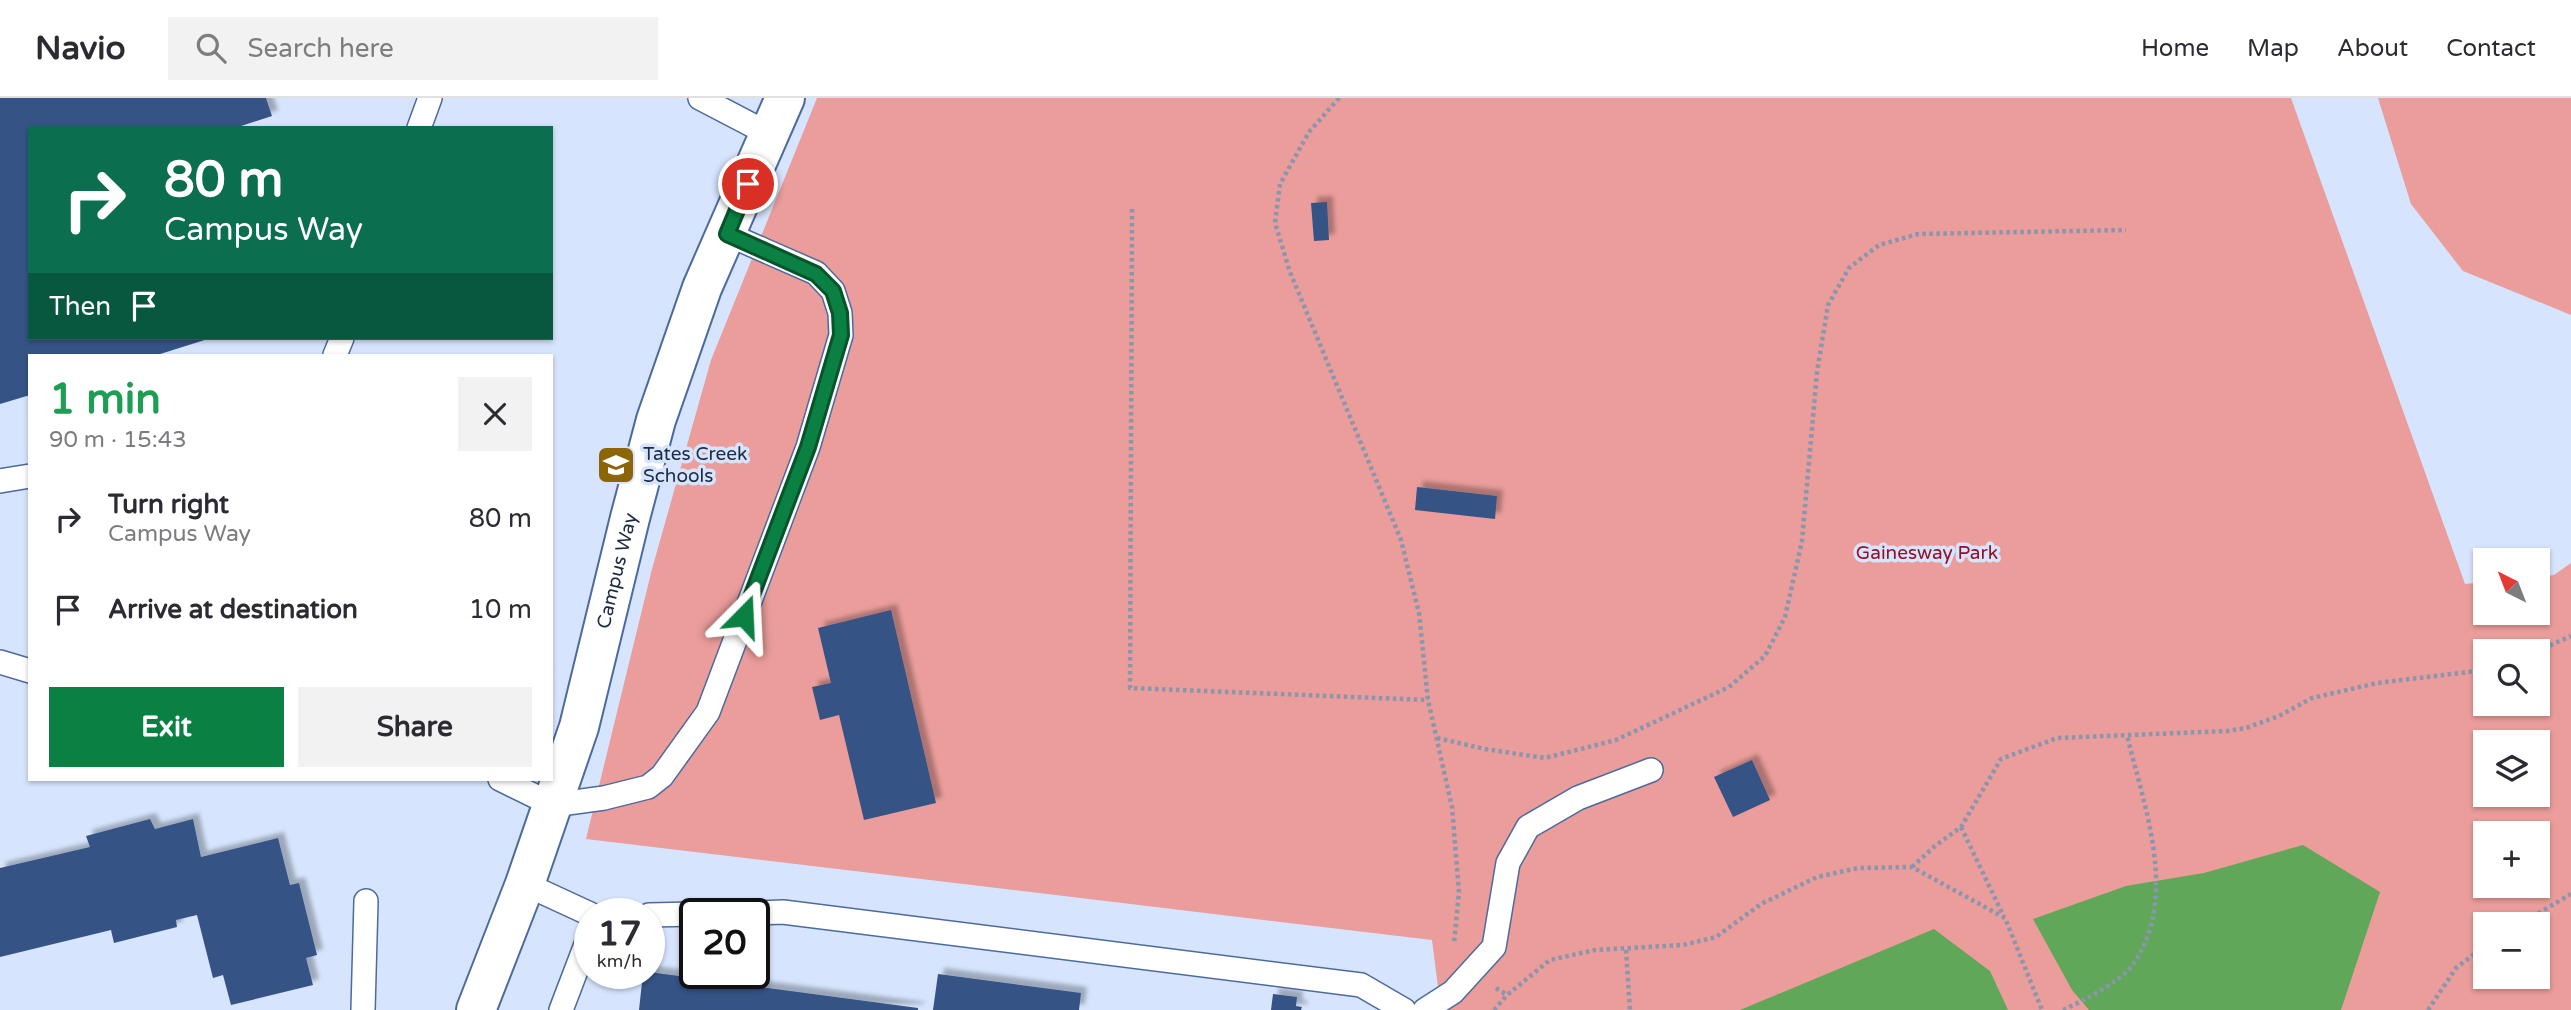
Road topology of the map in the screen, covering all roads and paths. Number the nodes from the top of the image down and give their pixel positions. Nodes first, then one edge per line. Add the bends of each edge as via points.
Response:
1 (430, 98) edge
2 (700, 98) edge
3 (785, 98) edge
4 (1339, 98) edge
5 (420, 126) edge
6 (769, 134) junction
7 (1132, 209) dead end
8 (2126, 230) dead end
9 (727, 234) junction
10 (28, 476) edge
11 (0, 481) edge
12 (2571, 636) edge
13 (2550, 645) edge
14 (0, 662) edge
15 (28, 670) edge
16 (2473, 671) edge
17 (1428, 700) junction
18 (2127, 735) junction
19 (1437, 738) junction
20 (1651, 770) dead end
21 (504, 781) edge
22 (553, 805) junction
23 (1961, 827) junction
24 (1912, 867) junction
25 (525, 884) junction
26 (2571, 894) edge
27 (366, 901) dead end
28 (574, 907) edge
29 (2540, 912) edge
30 (770, 913) edge
31 (2004, 918) junction
32 (1626, 950) junction
33 (2473, 955) edge
34 (1471, 973) junction
35 (574, 976) edge
36 (1507, 995) junction
37 (363, 1010) edge
38 (475, 1010) edge
39 (561, 1010) edge
40 (1404, 1010) edge
41 (1425, 1010) edge
42 (1494, 1010) edge
43 (1630, 1010) edge
44 (2042, 1010) edge
45 (2063, 1010) edge
46 (2428, 1010) edge

1 - 5 lane
2 - 6 lane
3 - 6 street, Campus Way
4 - 17 path via 1309,132 1280,184 1275,223 1290,272 1401,540 1419,613
6 - 9 street, Campus Way
7 - 17 path via 1130,688
8 - 19 path via 1918,234 1879,246 1849,268 1828,305 1817,372 1802,541 1785,617 1765,656 1729,687 1629,734 1545,758
9 - 22 street, Campus Way via 702,288 656,420 579,727
9 - 22 lane via 816,274 833,291 841,335 808,447 708,712 684,748 648,787
10 - 11 lane
12 - 13 path
14 - 15 lane
16 - 18 path via 2377,682 2312,698 2280,716 2227,732
17 - 19 path
18 - 23 path via 2057,738 2001,759
18 - 45 path via 2156,863 2154,912 2133,965 2098,993
19 - 34 path via 1452,807 1459,892 1452,962
20 - 34 lane via 1578,798 1528,827 1508,863 1494,947
21 - 22 lane
22 - 25 street, Campus Way
23 - 24 path
23 - 31 path
24 - 31 path
24 - 32 path via 1858,868 1817,877 1760,904 1716,937
25 - 28 lane
25 - 38 street, Campus Way
26 - 29 path
27 - 37 lane
30 - 40 lane via 1361,985
31 - 44 path
32 - 36 path via 1595,950 1550,960
32 - 43 path
33 - 46 path via 2456,968
34 - 36 path
34 - 41 lane via 1453,992
35 - 39 lane
36 - 42 path

